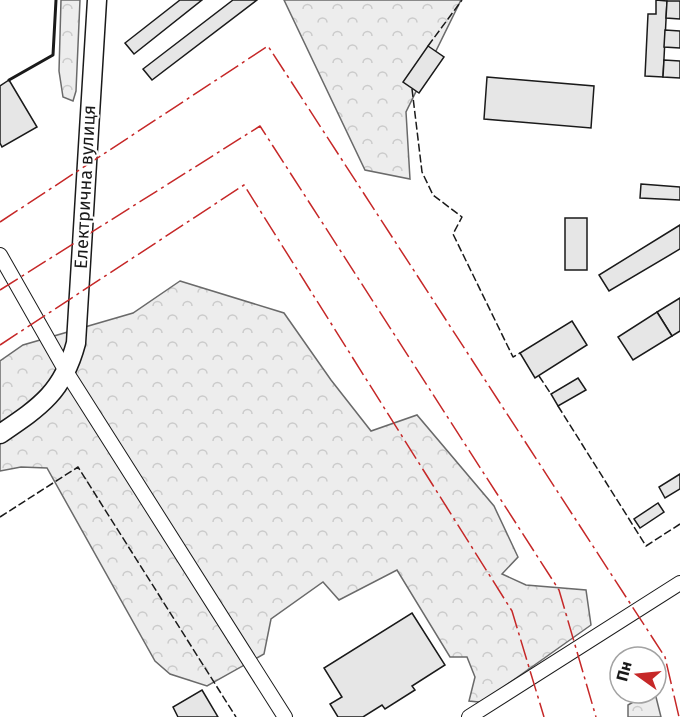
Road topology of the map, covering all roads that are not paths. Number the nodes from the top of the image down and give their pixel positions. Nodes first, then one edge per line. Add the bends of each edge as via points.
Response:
1 (97, 0) edge
2 (0, 255) edge
3 (67, 374) junction
4 (0, 434) edge
5 (680, 583) edge
6 (285, 717) edge
7 (469, 717) edge

1 - 3 street, Електрична вулиця via 76,343
2 - 3 street
3 - 4 street via 40,407
3 - 6 street
5 - 7 street

